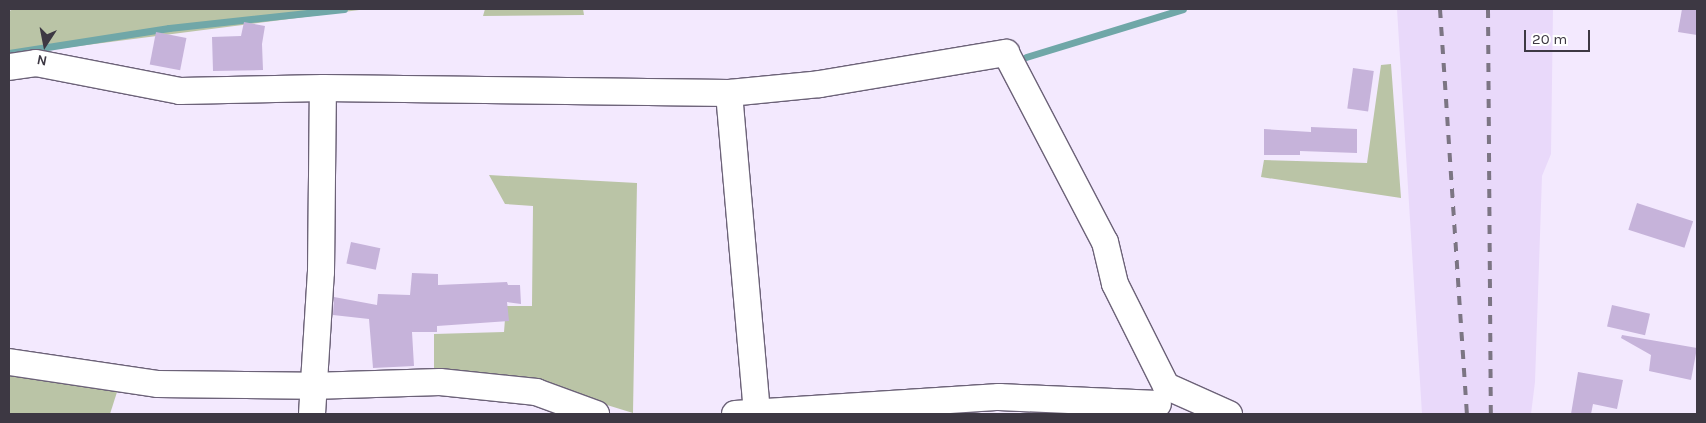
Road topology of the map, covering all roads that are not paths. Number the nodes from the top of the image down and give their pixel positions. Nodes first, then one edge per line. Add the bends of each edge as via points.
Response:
1 (9, 67) edge
2 (323, 88) junction
3 (729, 93) junction
4 (9, 362) edge
5 (311, 386) junction
6 (1160, 401) edge
7 (312, 414) edge
8 (596, 414) edge
9 (750, 414) edge
10 (1229, 414) edge

1 - 2 street via 36,63 180,91
2 - 3 street
2 - 5 street via 322,272
3 - 6 street via 820,84 1006,52 1105,242 1115,284
3 - 9 street
4 - 5 street via 158,384
5 - 7 street
5 - 8 street via 440,382 536,392
6 - 9 street via 999,397
6 - 10 street

